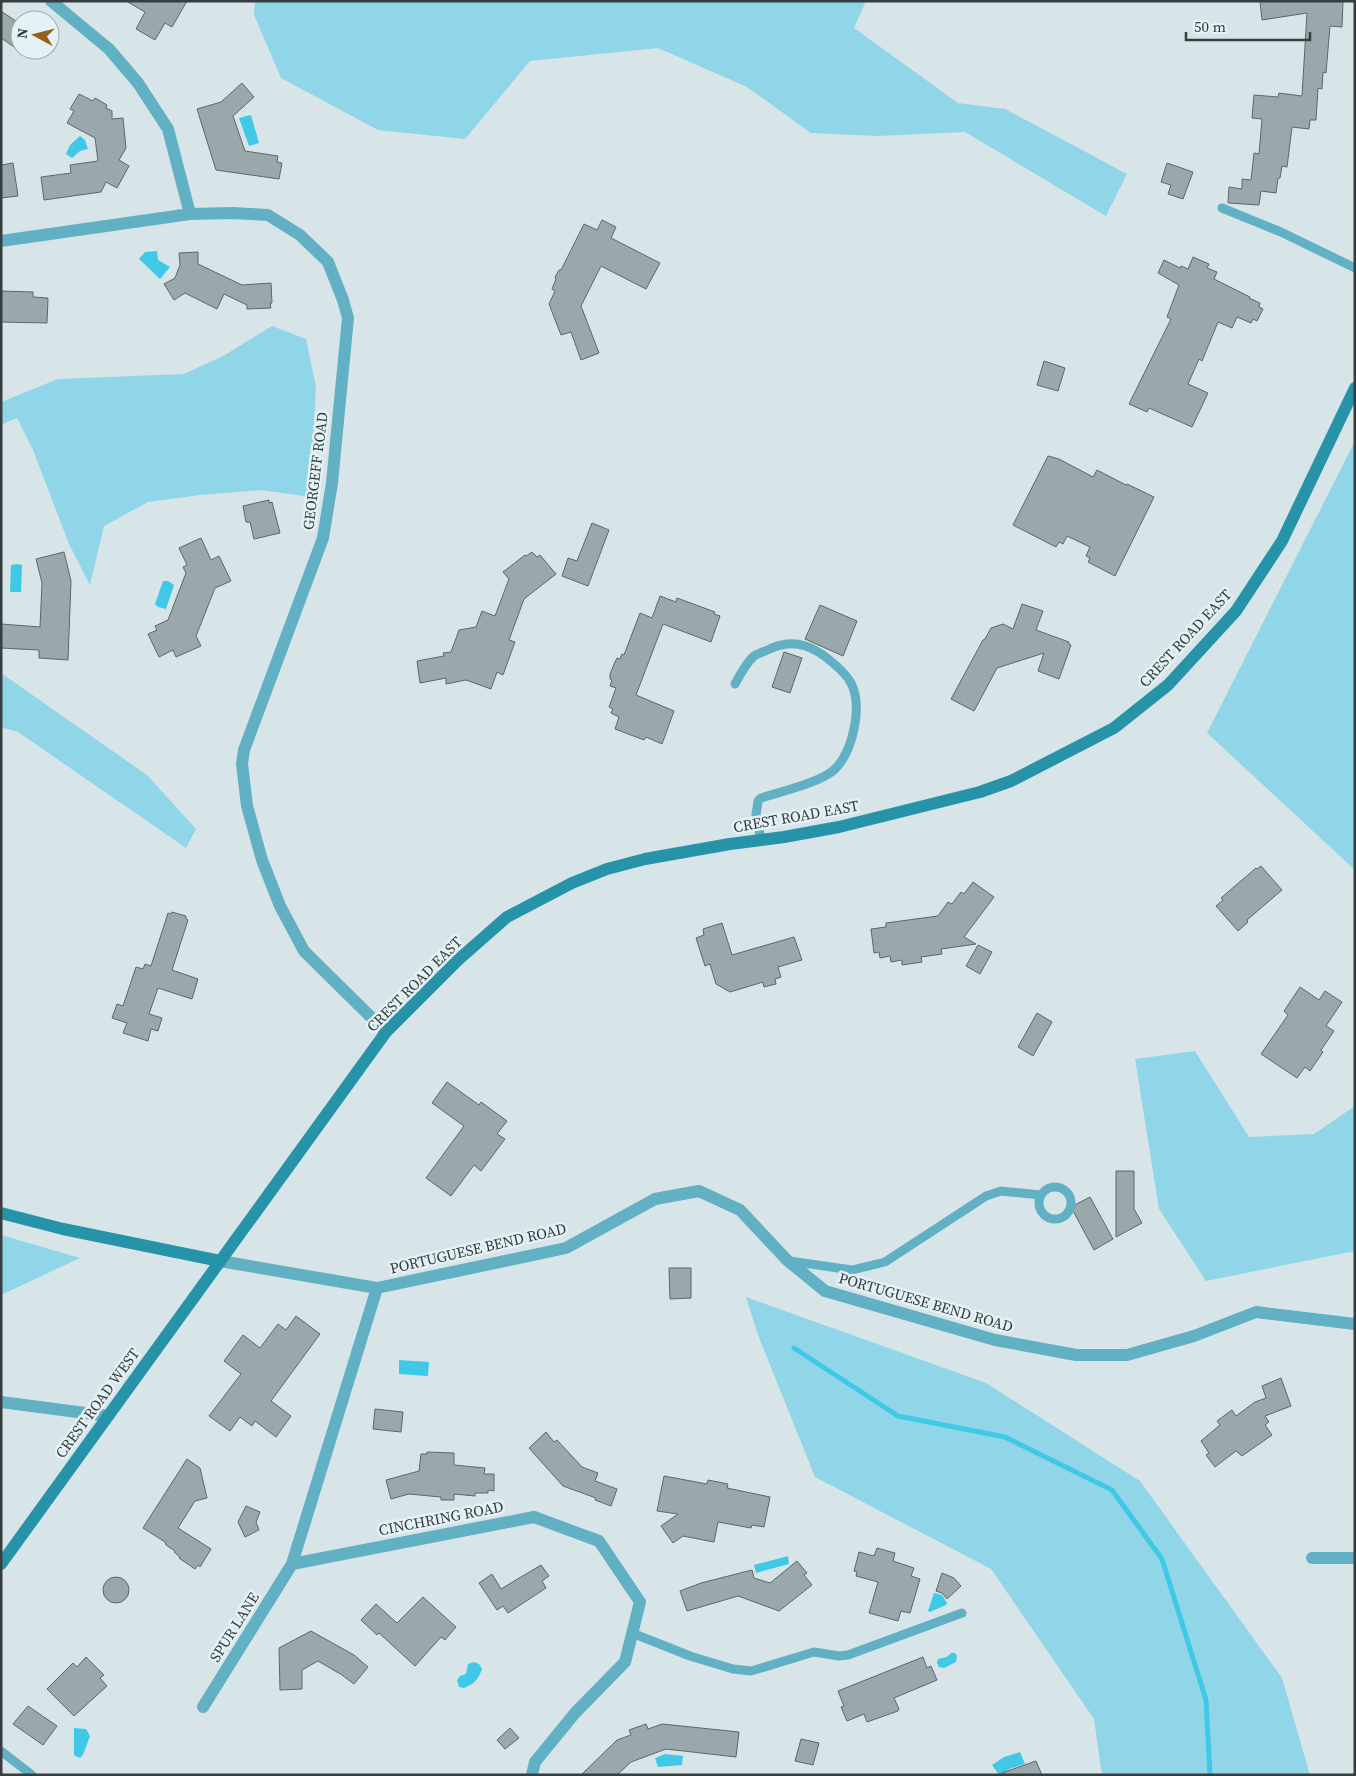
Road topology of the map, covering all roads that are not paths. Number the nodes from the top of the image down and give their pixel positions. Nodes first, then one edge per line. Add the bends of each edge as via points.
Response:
1 (50, 1) edge
2 (1222, 208) dead end
3 (190, 214) junction
4 (1, 241) edge
5 (1355, 268) edge
6 (1355, 388) edge
7 (735, 684) dead end
8 (761, 840) junction
9 (386, 1032) junction
10 (1041, 1195) dead end
11 (1, 1213) edge
12 (787, 1260) junction
13 (220, 1261) junction
14 (377, 1288) junction
15 (1355, 1324) edge
16 (1, 1402) edge
17 (108, 1416) junction
18 (1312, 1558) dead end
19 (1355, 1558) edge
20 (1, 1564) edge
21 (292, 1564) junction
22 (962, 1613) dead end
23 (632, 1633) junction
24 (203, 1707) dead end
25 (1, 1751) edge
26 (32, 1775) edge
27 (532, 1775) edge

1 - 3 street via 109,49 138,83 168,129
2 - 5 lane
3 - 4 street, GEORGEFF ROAD
3 - 9 street, GEORGEFF ROAD via 268,215 300,235 328,262 348,318 332,483 323,538 244,750 242,764 248,806 262,860 292,929 304,951
6 - 8 street, CREST ROAD EAST via 1282,541 1236,611 1168,685 1129,718 1010,781 980,792 839,827
7 - 8 lane via 756,655 795,643 822,653 842,671 855,693 853,731 840,763 826,776 761,798 756,815
8 - 9 street, CREST ROAD EAST via 646,859 607,869 572,883 507,917 458,960
9 - 13 street, CREST ROAD EAST
10 - 12 lane via 1001,1191 986,1196 885,1262 870,1267 852,1270
11 - 13 street, PORTUGUESE BEND ROAD via 62,1229
12 - 14 street, PORTUGUESE BEND ROAD via 740,1210 699,1191 655,1199 566,1248
12 - 15 street, PORTUGUESE BEND ROAD via 825,1291 995,1340 1076,1355 1127,1355 1194,1336 1256,1312
13 - 14 street, PORTUGUESE BEND ROAD
13 - 17 street, CREST ROAD WEST
14 - 21 street
16 - 17 street
17 - 20 street, CREST ROAD WEST
18 - 19 street
21 - 23 street, CINCHRING ROAD via 534,1517 599,1541 640,1602
21 - 24 street, SPUR LANE
22 - 23 lane via 848,1655 814,1652 751,1671 690,1656
23 - 27 street, CINCHRING ROAD via 625,1662 575,1713 535,1762
25 - 26 lane

